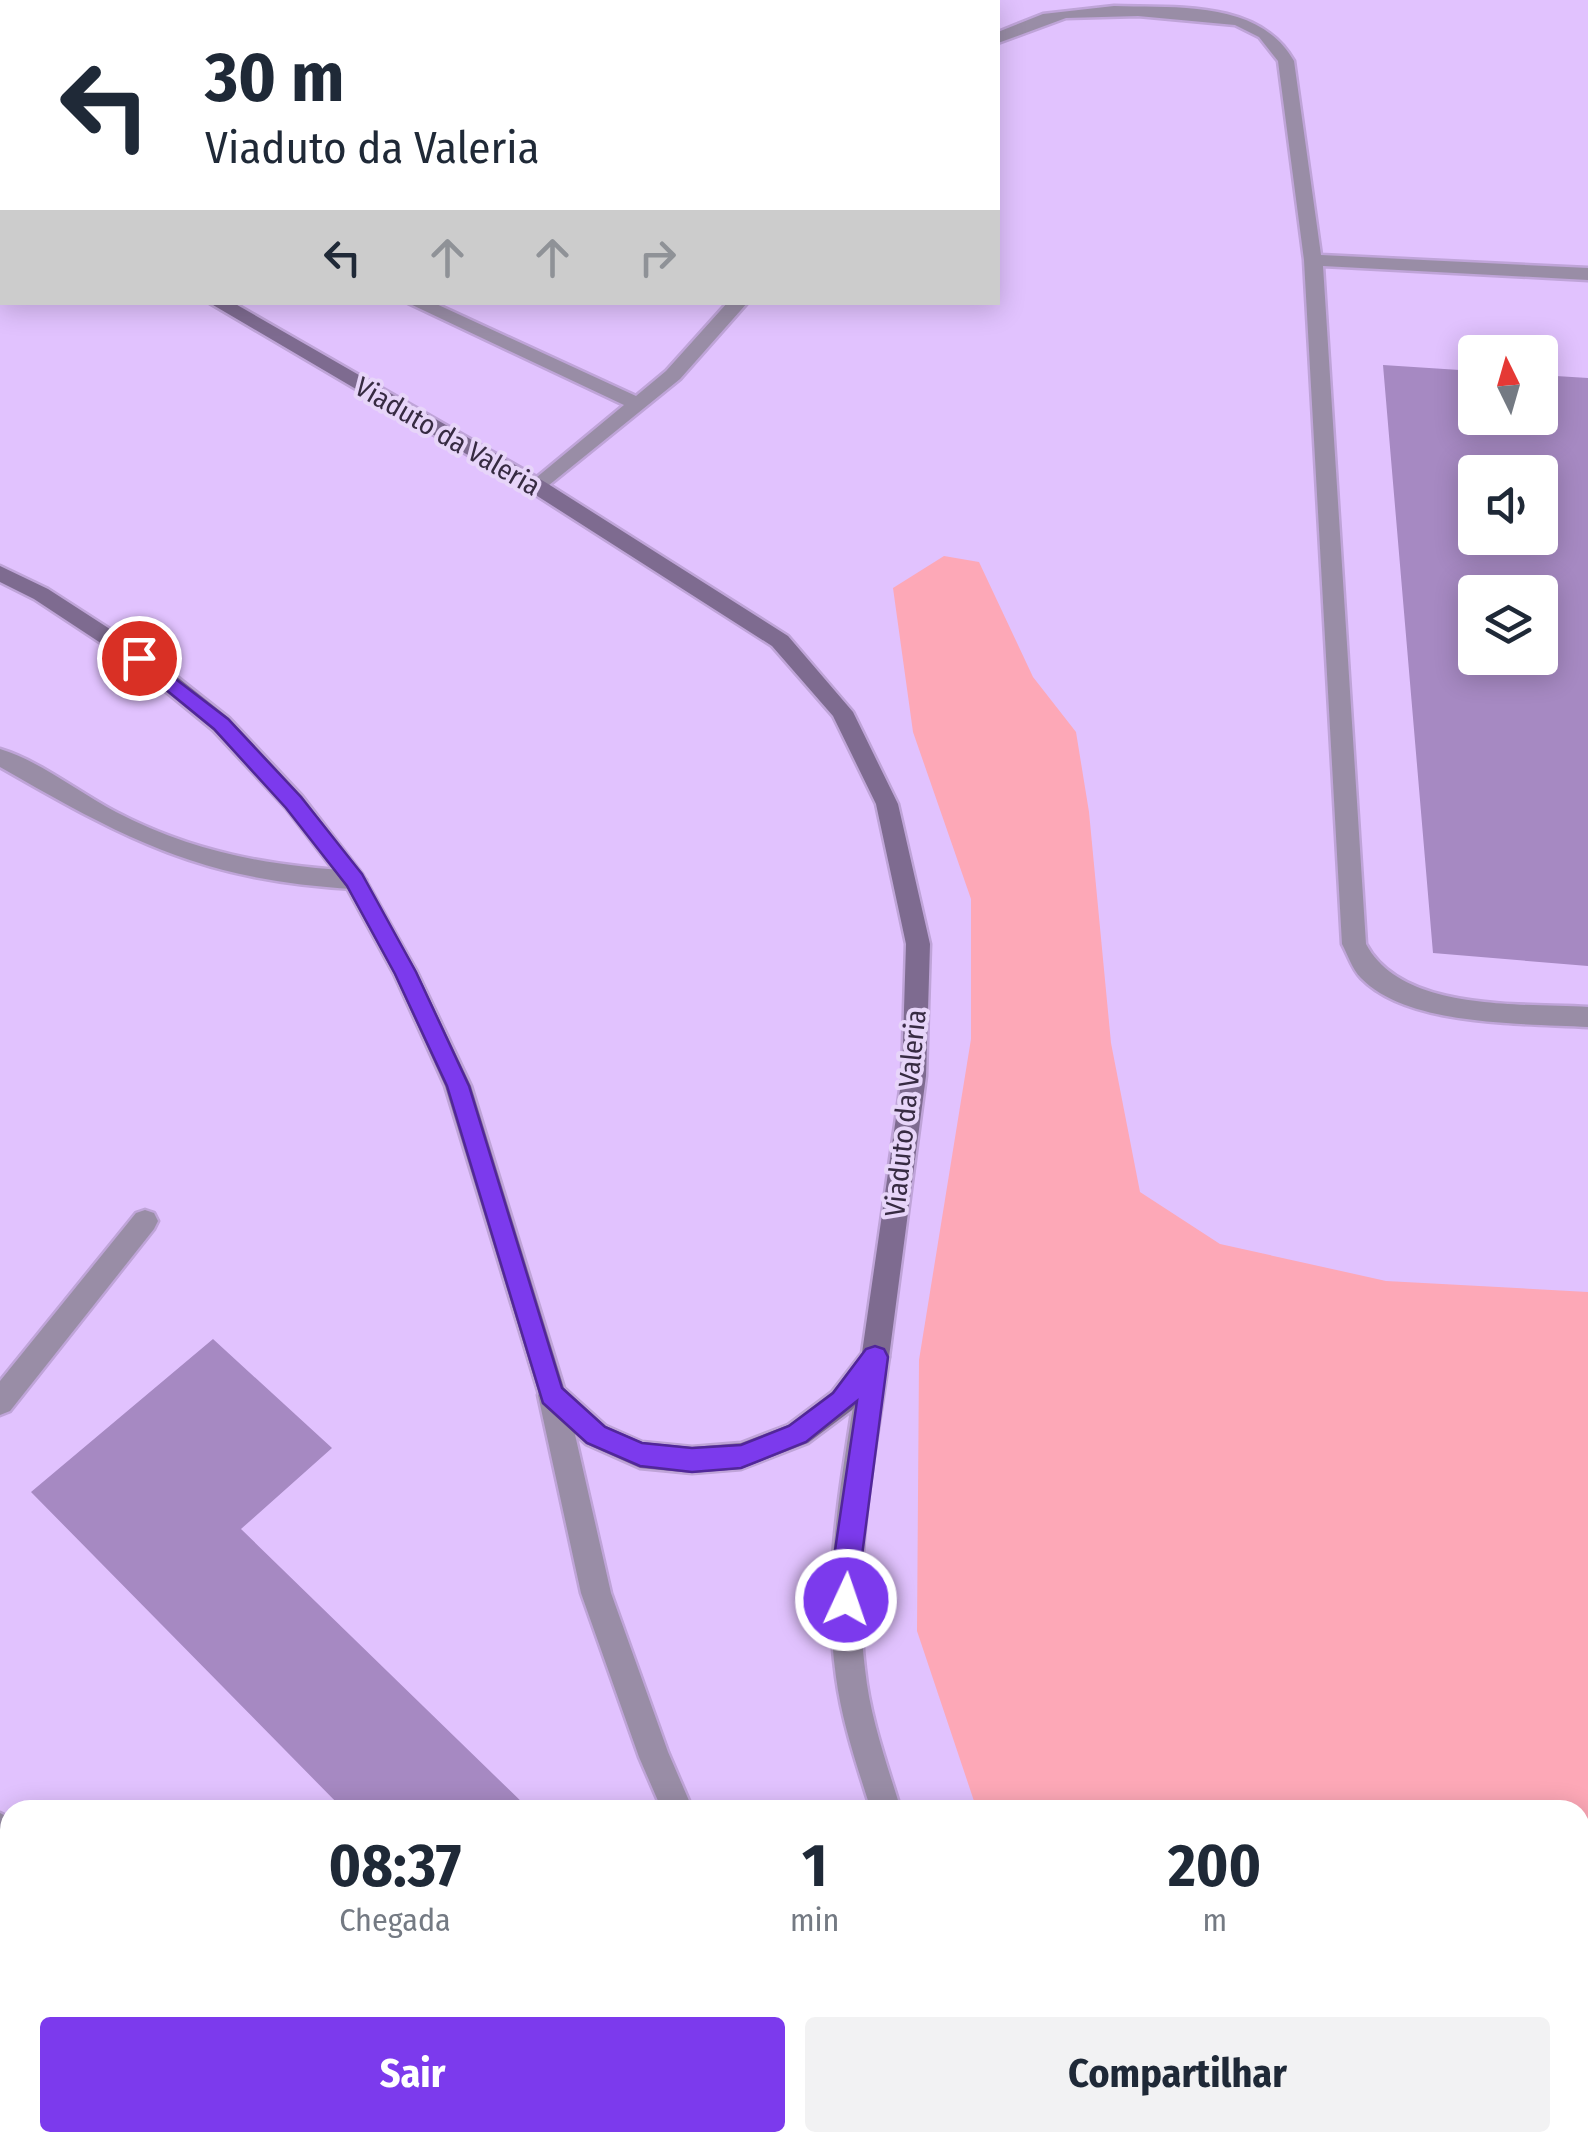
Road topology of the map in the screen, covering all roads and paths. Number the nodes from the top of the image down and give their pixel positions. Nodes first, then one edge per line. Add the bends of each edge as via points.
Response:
1 (1000, 37) edge
2 (1314, 260) junction
3 (1588, 274) edge
4 (222, 305) edge
5 (422, 305) edge
6 (735, 305) edge
7 (638, 404) junction
8 (538, 488) junction
9 (0, 574) edge
10 (0, 757) edge
11 (354, 880) junction
12 (1588, 1016) edge
13 (146, 1220) dead end
14 (875, 1357) junction
15 (552, 1394) junction
16 (0, 1402) edge
17 (674, 1800) edge
18 (883, 1800) edge

1 - 2 street via 1060,14 1100,8 1257,27 1286,61
2 - 3 street
2 - 12 street via 1354,944 1370,972 1414,999
4 - 8 main road, Viaduto da Valeria
5 - 7 street
6 - 7 street
7 - 8 street
8 - 14 main road, Viaduto da Valeria via 780,641 842,712 887,804 918,944 914,1076
9 - 11 main road via 139,658 221,724
10 - 11 street via 176,849 258,872
11 - 15 main road via 458,1086
13 - 16 street
14 - 15 main road, Viaduto da Valeria via 842,1401 798,1434 741,1456 640,1454 596,1435
14 - 18 street via 845,1571 848,1657
15 - 17 street via 596,1593

